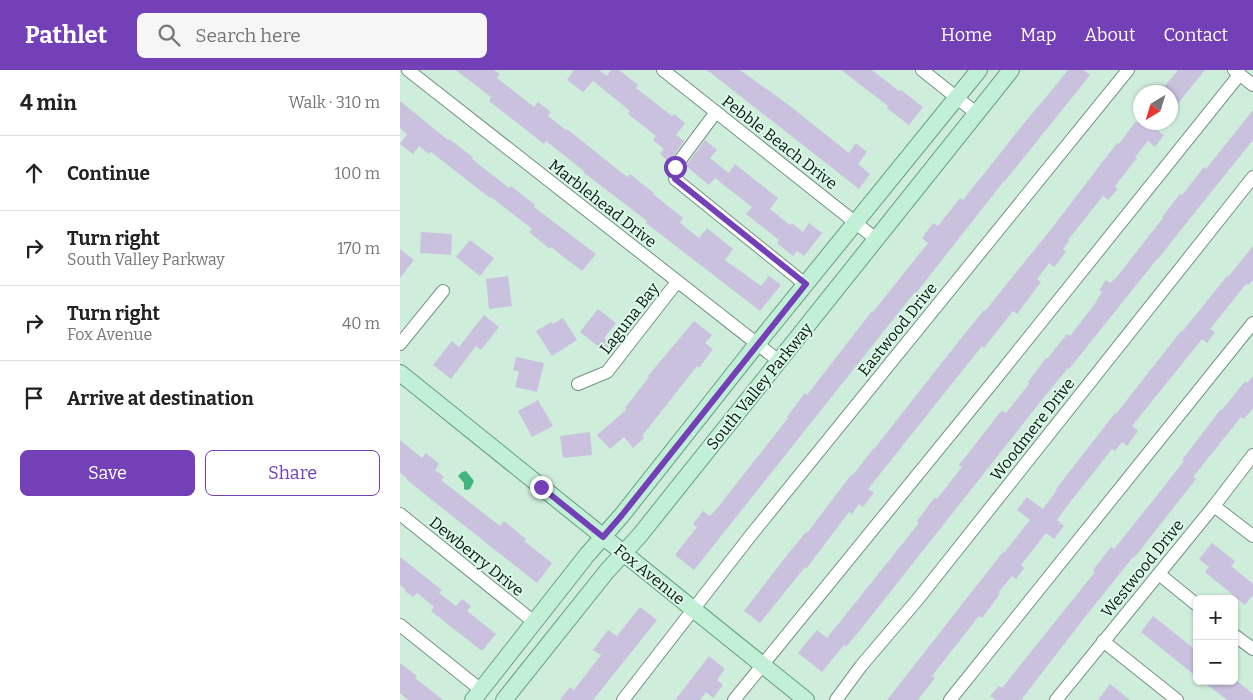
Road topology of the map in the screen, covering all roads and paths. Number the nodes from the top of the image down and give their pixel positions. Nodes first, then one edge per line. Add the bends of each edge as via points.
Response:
1 (408, 70) edge
2 (663, 70) edge
3 (922, 70) edge
4 (979, 70) edge
5 (1011, 70) edge
6 (1128, 70) edge
7 (1237, 72) edge
8 (1253, 85) edge
9 (956, 98) junction
10 (716, 112) junction
11 (976, 113) junction
12 (1253, 177) edge
13 (856, 222) junction
14 (876, 239) junction
15 (677, 282) junction
16 (806, 284) junction
17 (442, 291) dead end
18 (1253, 323) edge
19 (400, 344) edge
20 (757, 344) junction
21 (779, 361) junction
22 (400, 373) edge
23 (578, 384) dead end
24 (1253, 456) edge
25 (1214, 506) junction
26 (400, 514) edge
27 (1253, 536) edge
28 (603, 537) junction
29 (623, 553) junction
30 (1158, 574) junction
31 (1193, 601) edge
32 (693, 609) junction
33 (534, 622) junction
34 (400, 625) edge
35 (1238, 638) edge
36 (1103, 641) junction
37 (1253, 649) edge
38 (763, 665) junction
39 (477, 695) edge
40 (504, 700) edge
41 (622, 700) edge
42 (734, 700) edge
43 (806, 700) edge
44 (836, 700) edge
45 (950, 700) edge
46 (1056, 700) edge
47 (1177, 700) edge

1 - 15 street, Marblehead Drive
2 - 10 street, Pebble Beach Drive
3 - 9 street
4 - 9 main road, South Valley Parkway
5 - 11 main road, South Valley Parkway
6 - 32 street, Eastwood Drive
7 - 8 street
7 - 38 street via 993,382
9 - 11 street
9 - 13 main road, South Valley Parkway
10 - 13 street, Pebble Beach Drive
10 - 16 street via 675,167 675,179
11 - 14 main road, South Valley Parkway
12 - 44 street, Woodmere Drive
13 - 14 street, Pebble Beach Drive
13 - 16 main road, South Valley Parkway
14 - 21 main road, South Valley Parkway
15 - 20 street, Marblehead Drive
15 - 23 street, Laguna Bay via 607,372
16 - 20 main road, South Valley Parkway
17 - 19 street
18 - 45 street
20 - 21 street, Marblehead Drive
20 - 28 main road, South Valley Parkway
21 - 29 main road, South Valley Parkway
22 - 28 main road, Fox Avenue
24 - 25 street, Westwood Drive
25 - 27 street
25 - 30 street, Westwood Drive
26 - 33 street, Dewberry Drive
28 - 29 main road, Fox Avenue
28 - 33 main road, South Valley Parkway
29 - 32 main road, Fox Avenue
29 - 40 main road, South Valley Parkway
30 - 31 street
30 - 36 street, Westwood Drive
32 - 38 main road, Fox Avenue
32 - 41 street, Eastwood Drive
33 - 39 main road, South Valley Parkway
34 - 39 street
35 - 37 street
36 - 46 street, Westwood Drive
36 - 47 street
38 - 42 street
38 - 43 main road, Fox Avenue

